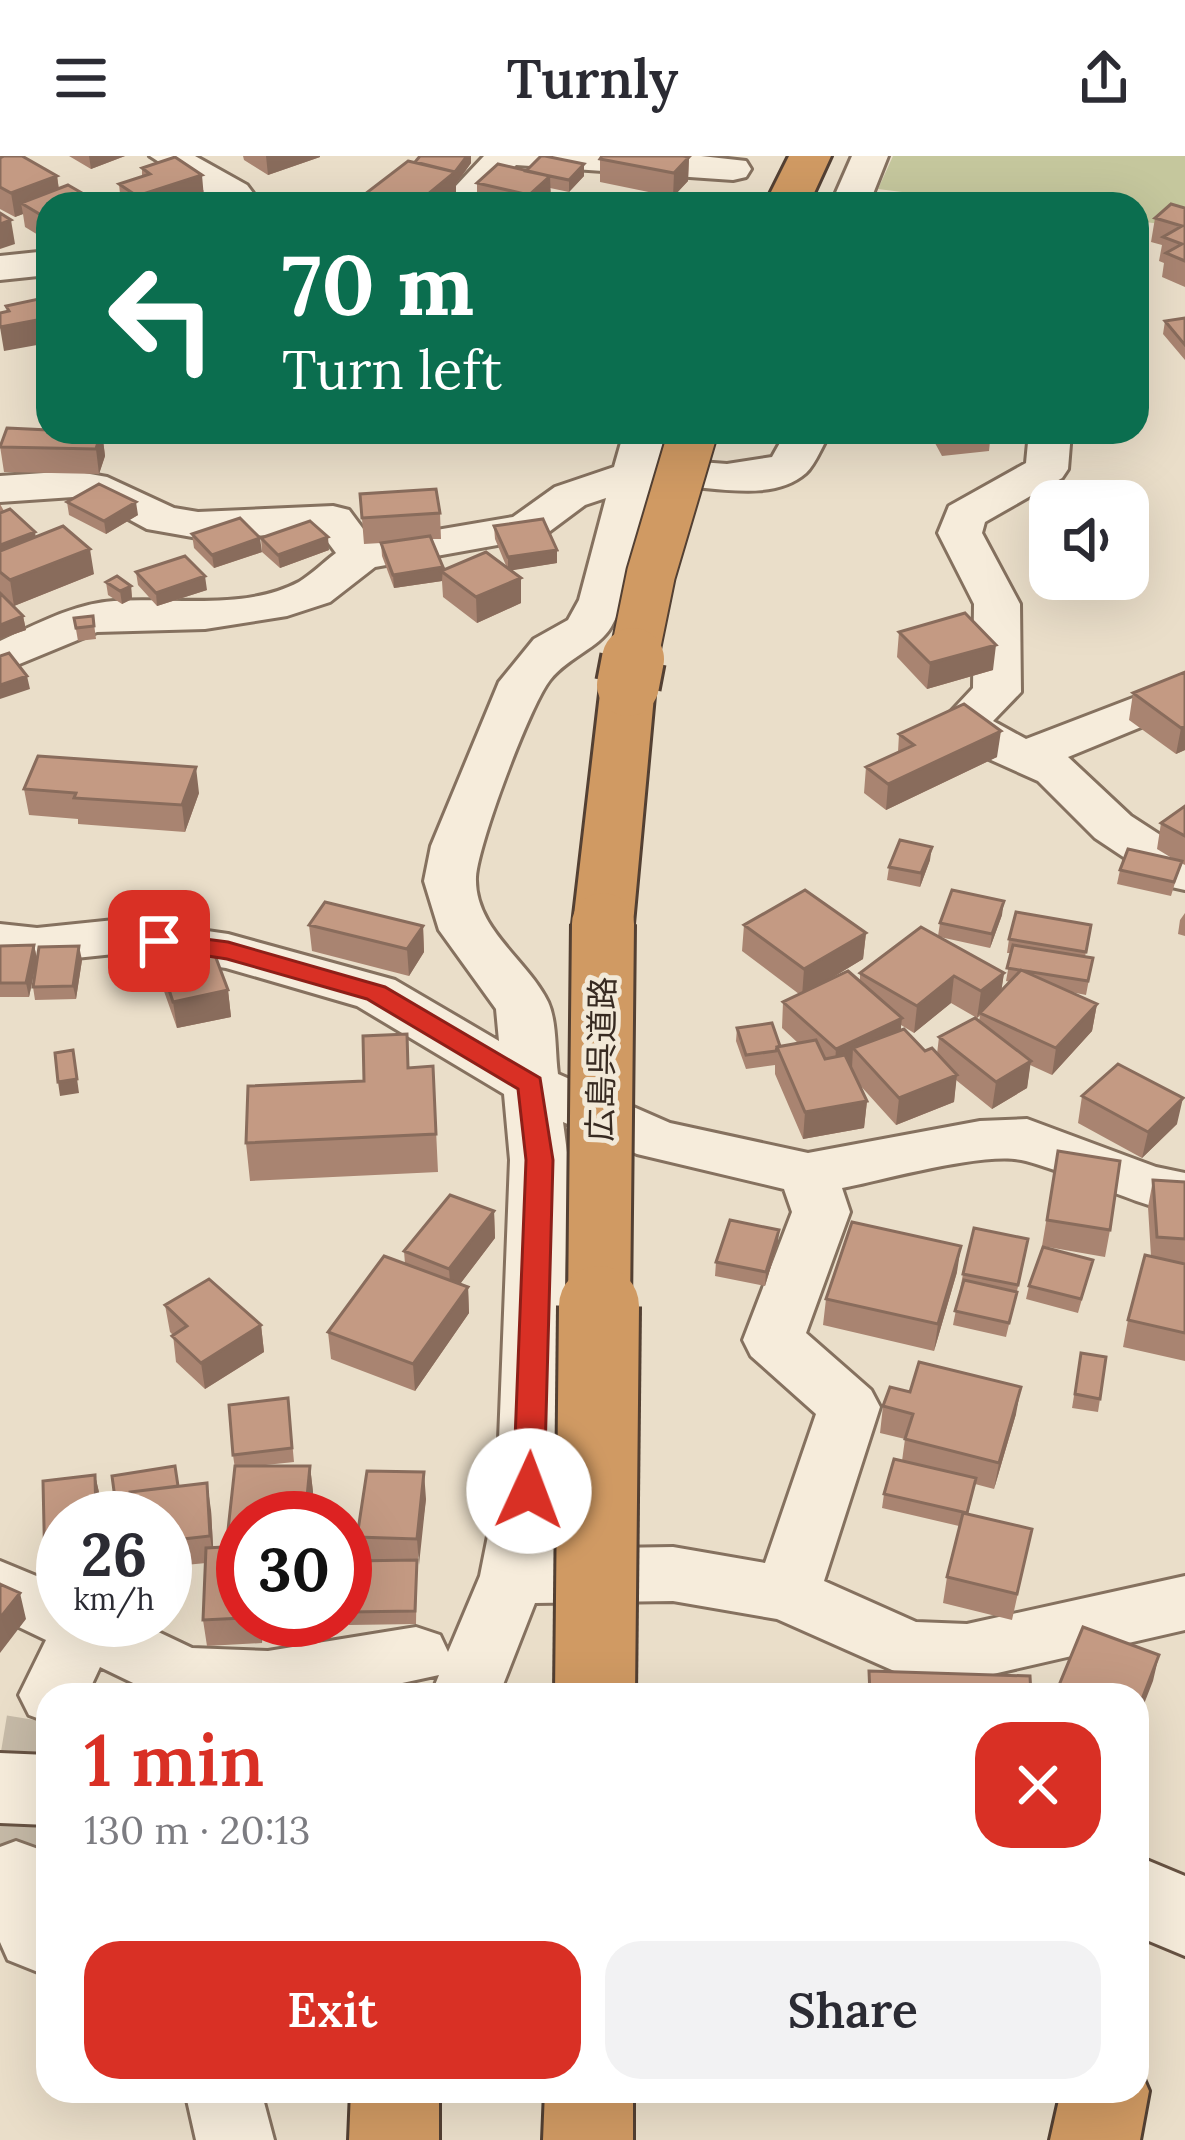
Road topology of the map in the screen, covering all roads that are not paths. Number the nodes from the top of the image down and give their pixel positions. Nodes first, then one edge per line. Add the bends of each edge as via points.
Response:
1 (168, 156) edge
2 (505, 156) edge
3 (523, 156) edge
4 (793, 156) edge
5 (810, 156) edge
6 (870, 156) edge
7 (730, 176) edge
8 (232, 192) edge
9 (470, 192) edge
10 (785, 192) edge
11 (789, 192) edge
12 (855, 192) edge
13 (36, 264) edge
14 (0, 268) edge
15 (689, 444) edge
16 (800, 444) edge
17 (1049, 444) edge
18 (636, 453) edge
19 (0, 489) edge
20 (361, 556) junction
21 (0, 658) edge
22 (1185, 692) edge
23 (1026, 757) junction
24 (1185, 874) edge
25 (0, 941) edge
26 (531, 1085) junction
27 (808, 1174) junction
28 (1185, 1194) edge
29 (513, 1576) junction
30 (0, 1588) edge
31 (787, 1594) junction
32 (1185, 1603) edge
33 (36, 1605) edge
34 (66, 1647) edge
35 (124, 1647) edge
36 (441, 1675) edge
37 (58, 1683) edge
38 (595, 1683) edge
39 (36, 1742) edge
40 (0, 1788) edge
41 (16, 1874) tunnel mouth
42 (1149, 1900) edge
43 (1185, 1918) edge
44 (36, 1937) edge
45 (226, 2103) edge
46 (395, 2103) edge
47 (590, 2103) edge
48 (1103, 2103) edge
49 (235, 2140) edge
50 (394, 2140) edge
51 (588, 2140) edge
52 (1095, 2140) edge

1 - 8 street
2 - 9 street
3 - 7 street via 595,177
4 - 10 highway
5 - 11 highway
6 - 12 street
13 - 14 street
15 - 38 highway, 広島呉道路, bridge via 628,685 604,924
16 - 18 street via 790,465 769,474
17 - 23 street via 1047,469 965,515 960,532 997,604 997,692 968,719 977,736
18 - 20 street via 526,528
18 - 26 street via 602,600 587,628 550,649 523,682 456,846 450,881 465,930 523,1006
19 - 20 street via 106,490 163,520 198,525 333,519
20 - 21 street via 314,592 271,606 85,620
22 - 23 street
23 - 24 street via 1055,770 1113,827
25 - 26 street via 124,936 228,951 376,993
26 - 27 street via 657,1140
26 - 29 street via 539,1160 529,1491
27 - 28 street via 1027,1139
27 - 31 street via 821,1212 773,1340 849,1407
29 - 31 street via 673,1574
29 - 36 street
30 - 33 street
31 - 32 street via 910,1650 967,1652
34 - 37 street
35 - 36 street via 185,1676
39 - 40 street
41 - 44 street
42 - 43 street
45 - 49 street
46 - 50 highway
47 - 51 highway
48 - 52 highway

